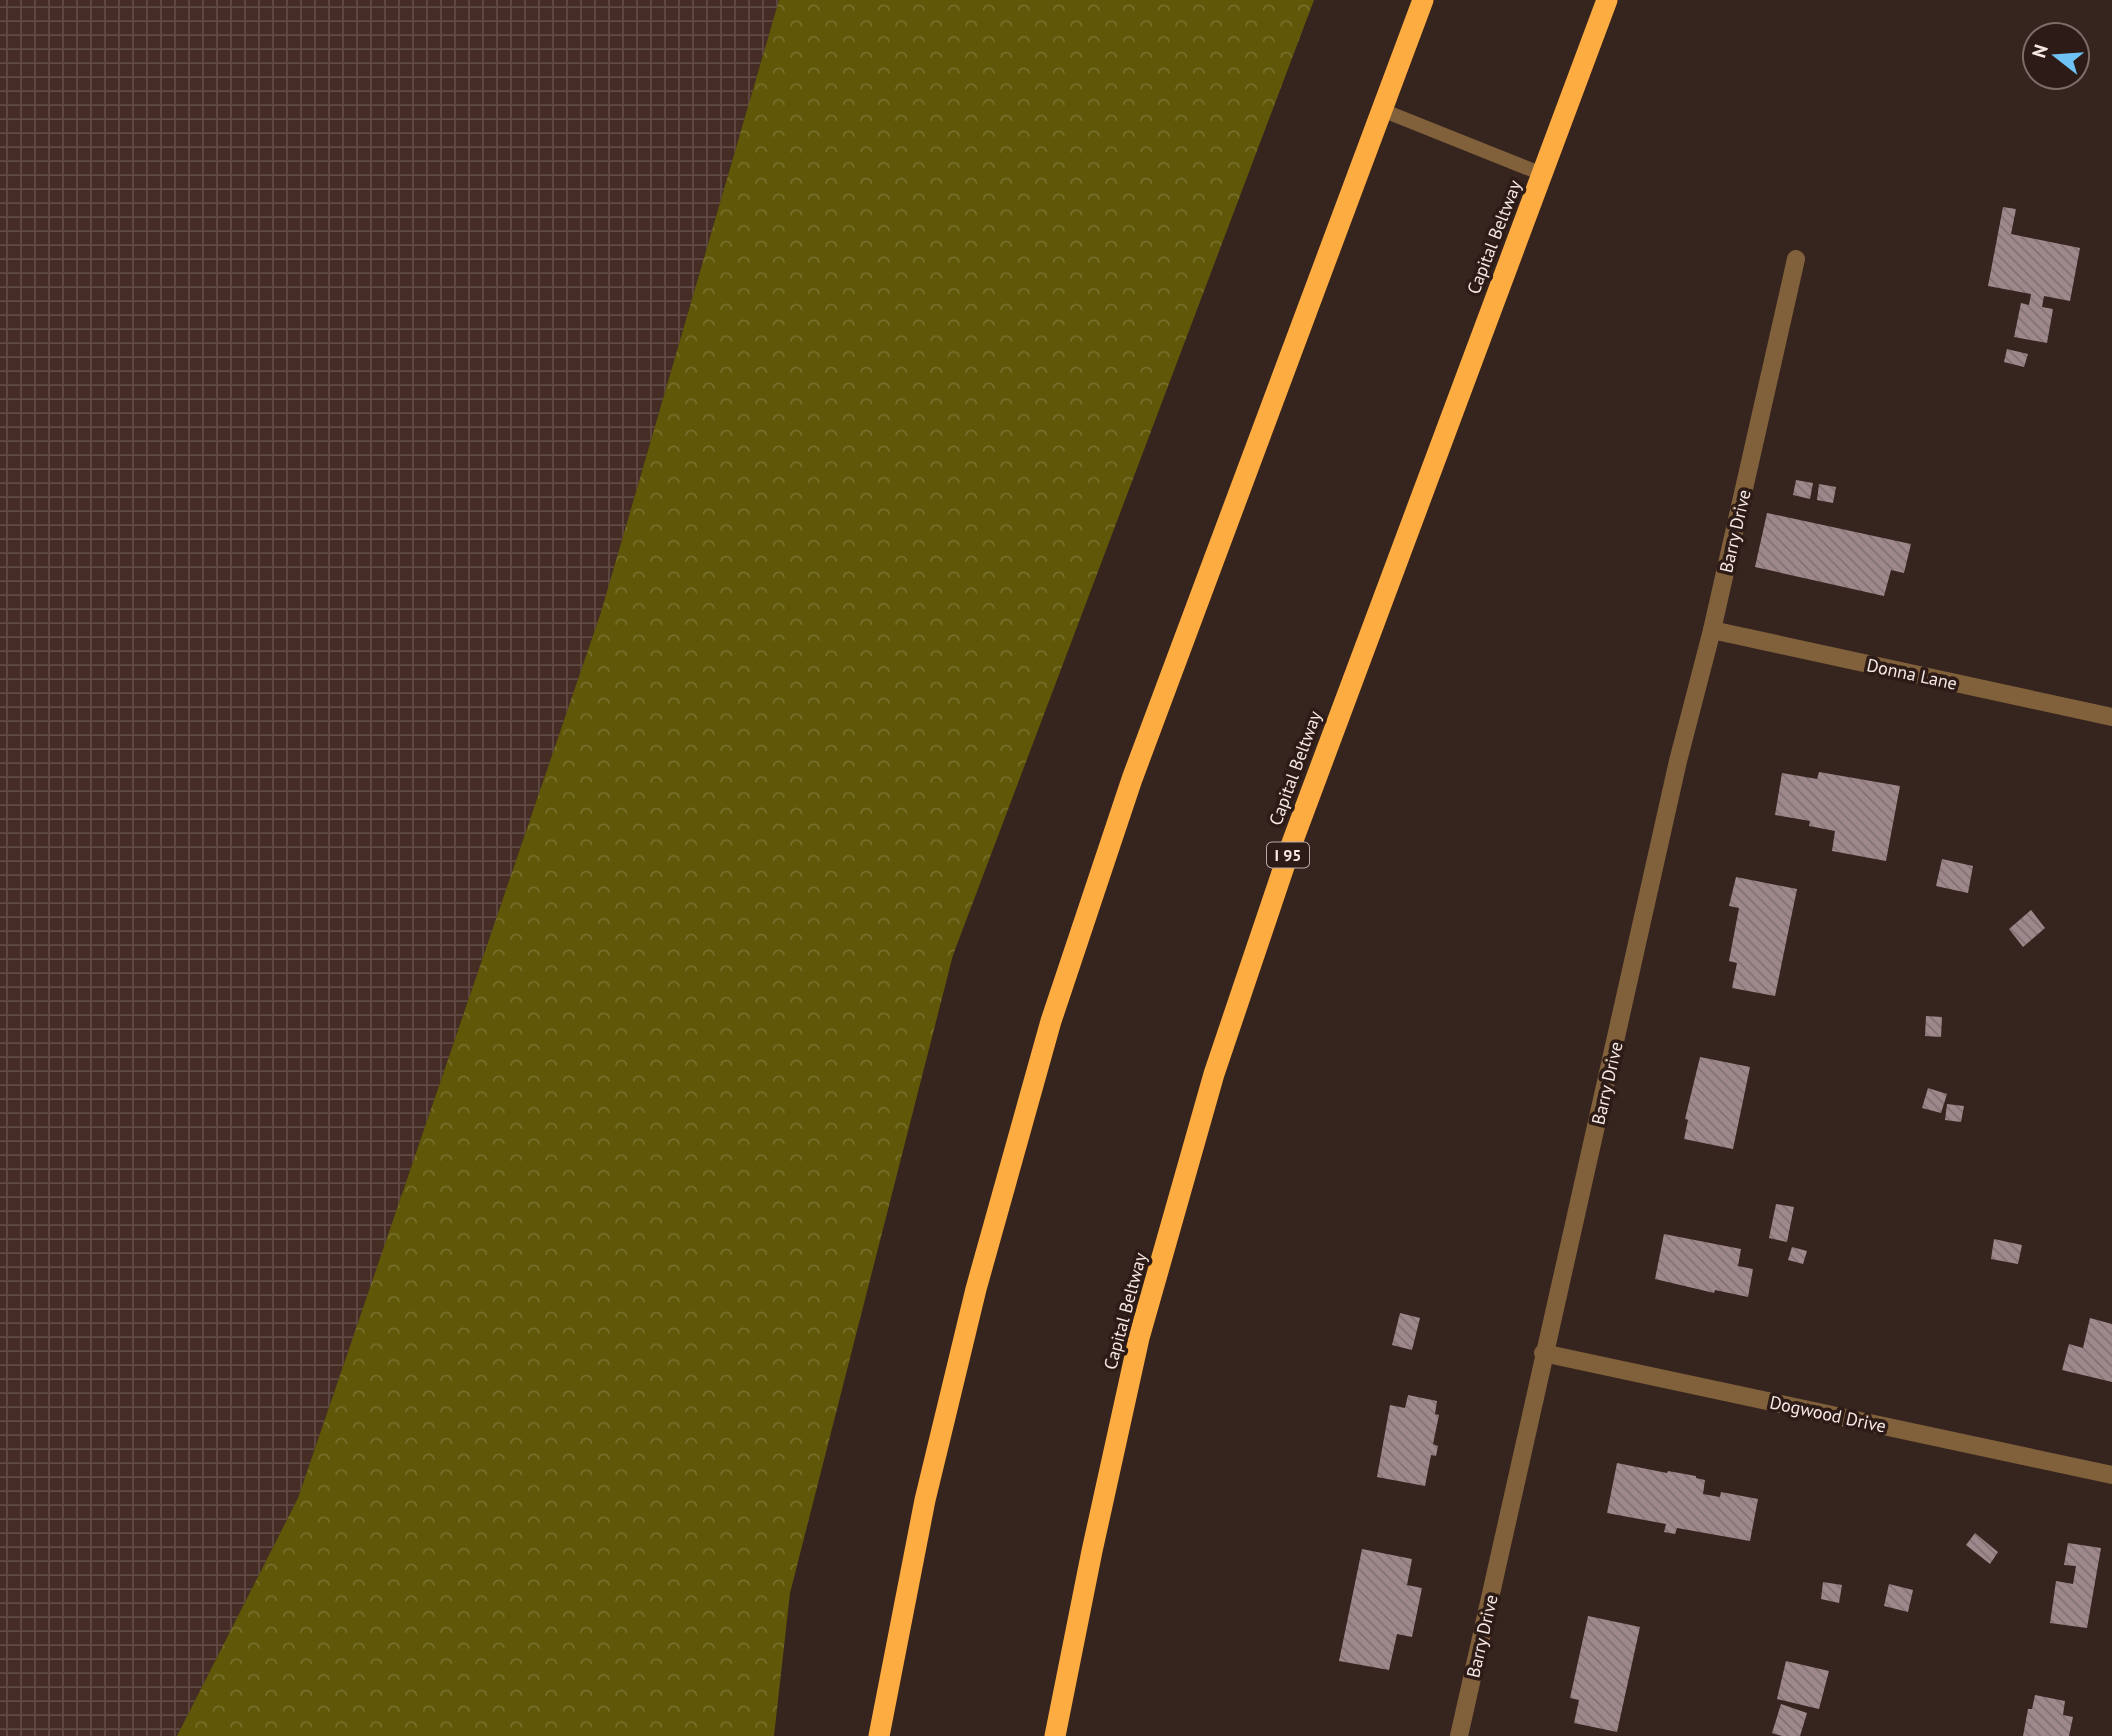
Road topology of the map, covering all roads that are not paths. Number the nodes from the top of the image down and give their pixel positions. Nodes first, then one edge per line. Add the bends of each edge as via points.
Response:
1 (1423, 0) edge
2 (1607, 0) edge
3 (1382, 110) junction
4 (1542, 174) junction
5 (1796, 259) dead end
6 (1712, 630) junction
7 (2112, 717) edge
8 (1544, 1353) junction
9 (2112, 1475) edge
10 (879, 1736) edge
11 (1055, 1736) edge
12 (1459, 1736) edge

1 - 3 highway
2 - 4 highway, Capital Beltway / I 95
3 - 4 lane
3 - 10 highway via 1132,779 1051,1021 969,1315 925,1500
4 - 11 highway, Capital Beltway / I 95 via 1297,830 1214,1074 1139,1338
5 - 6 street, Barry Drive
6 - 7 street, Donna Lane
6 - 8 street, Barry Drive
8 - 9 street, Dogwood Drive
8 - 12 street, Barry Drive

